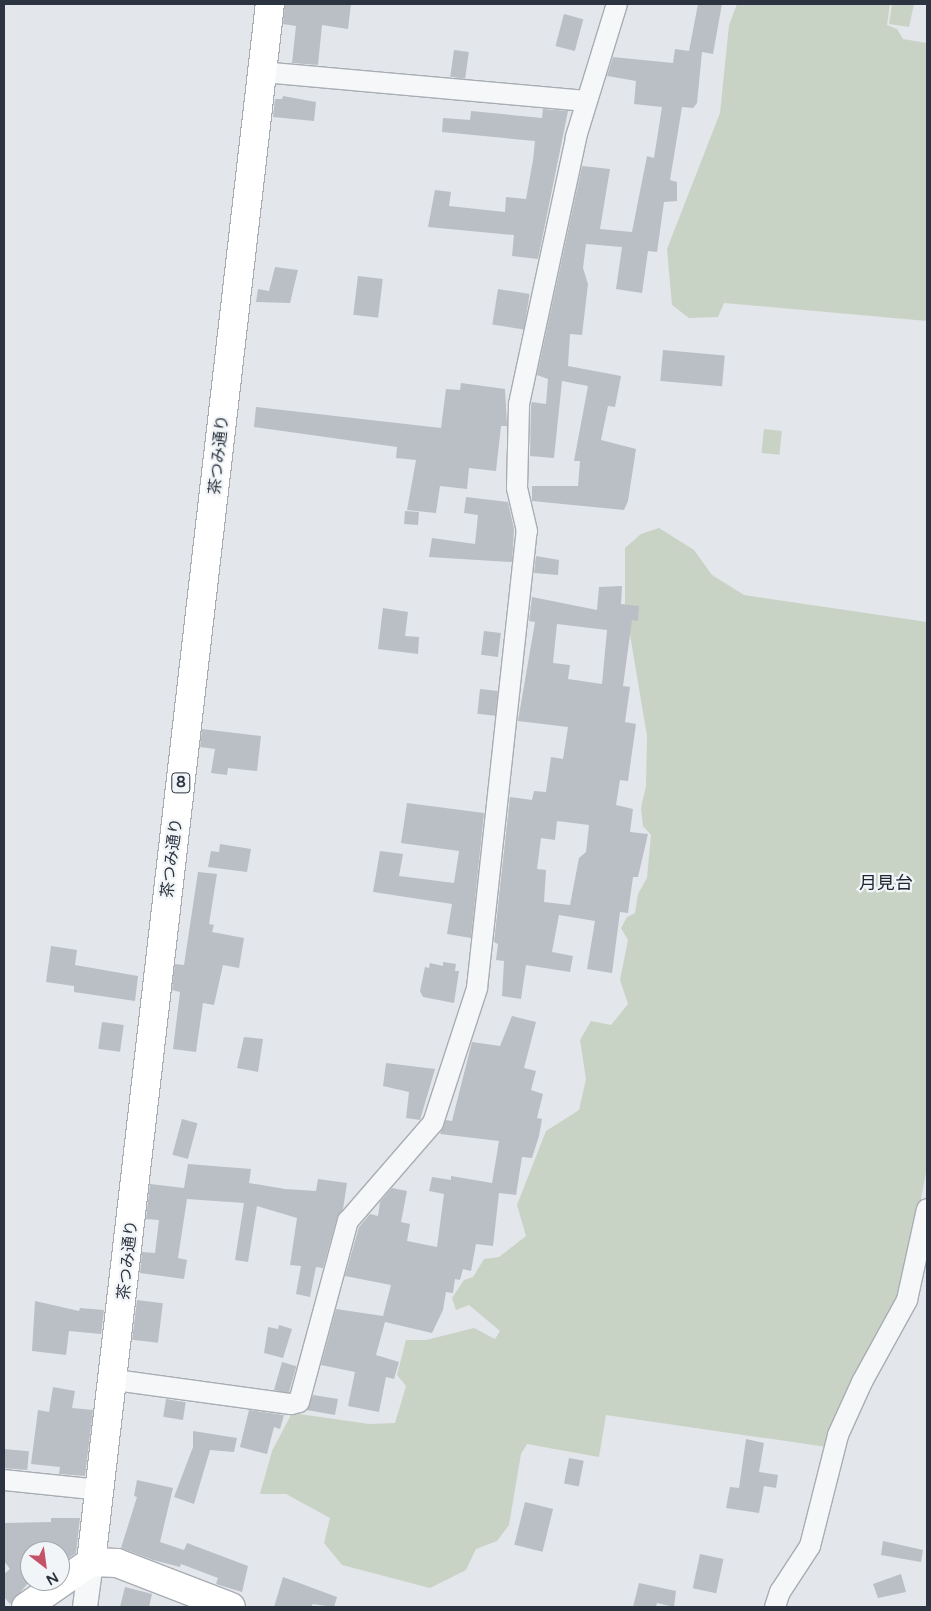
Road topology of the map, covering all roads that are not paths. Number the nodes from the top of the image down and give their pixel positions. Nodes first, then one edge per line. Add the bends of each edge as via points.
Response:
1 (270, 4) edge
2 (617, 4) edge
3 (262, 72) junction
4 (585, 101) junction
5 (927, 1209) edge
6 (115, 1380) junction
7 (4, 1480) edge
8 (101, 1490) junction
9 (91, 1562) junction
10 (26, 1607) edge
11 (85, 1607) edge
12 (231, 1607) edge
13 (775, 1607) edge

1 - 3 main road, 茶つみ通り / 8
2 - 4 street
3 - 4 street
3 - 6 main road, 茶つみ通り / 8
4 - 6 street via 519,404 517,488 527,531 477,988 432,1123 422,1140 376,1185 348,1221 299,1402 291,1404
5 - 13 street via 907,1300 862,1382 838,1435 810,1546 780,1592
6 - 8 main road, 茶つみ通り / 8
7 - 8 street
8 - 9 main road, 茶つみ通り / 8
9 - 10 main road
9 - 11 street
9 - 12 main road via 117,1563

